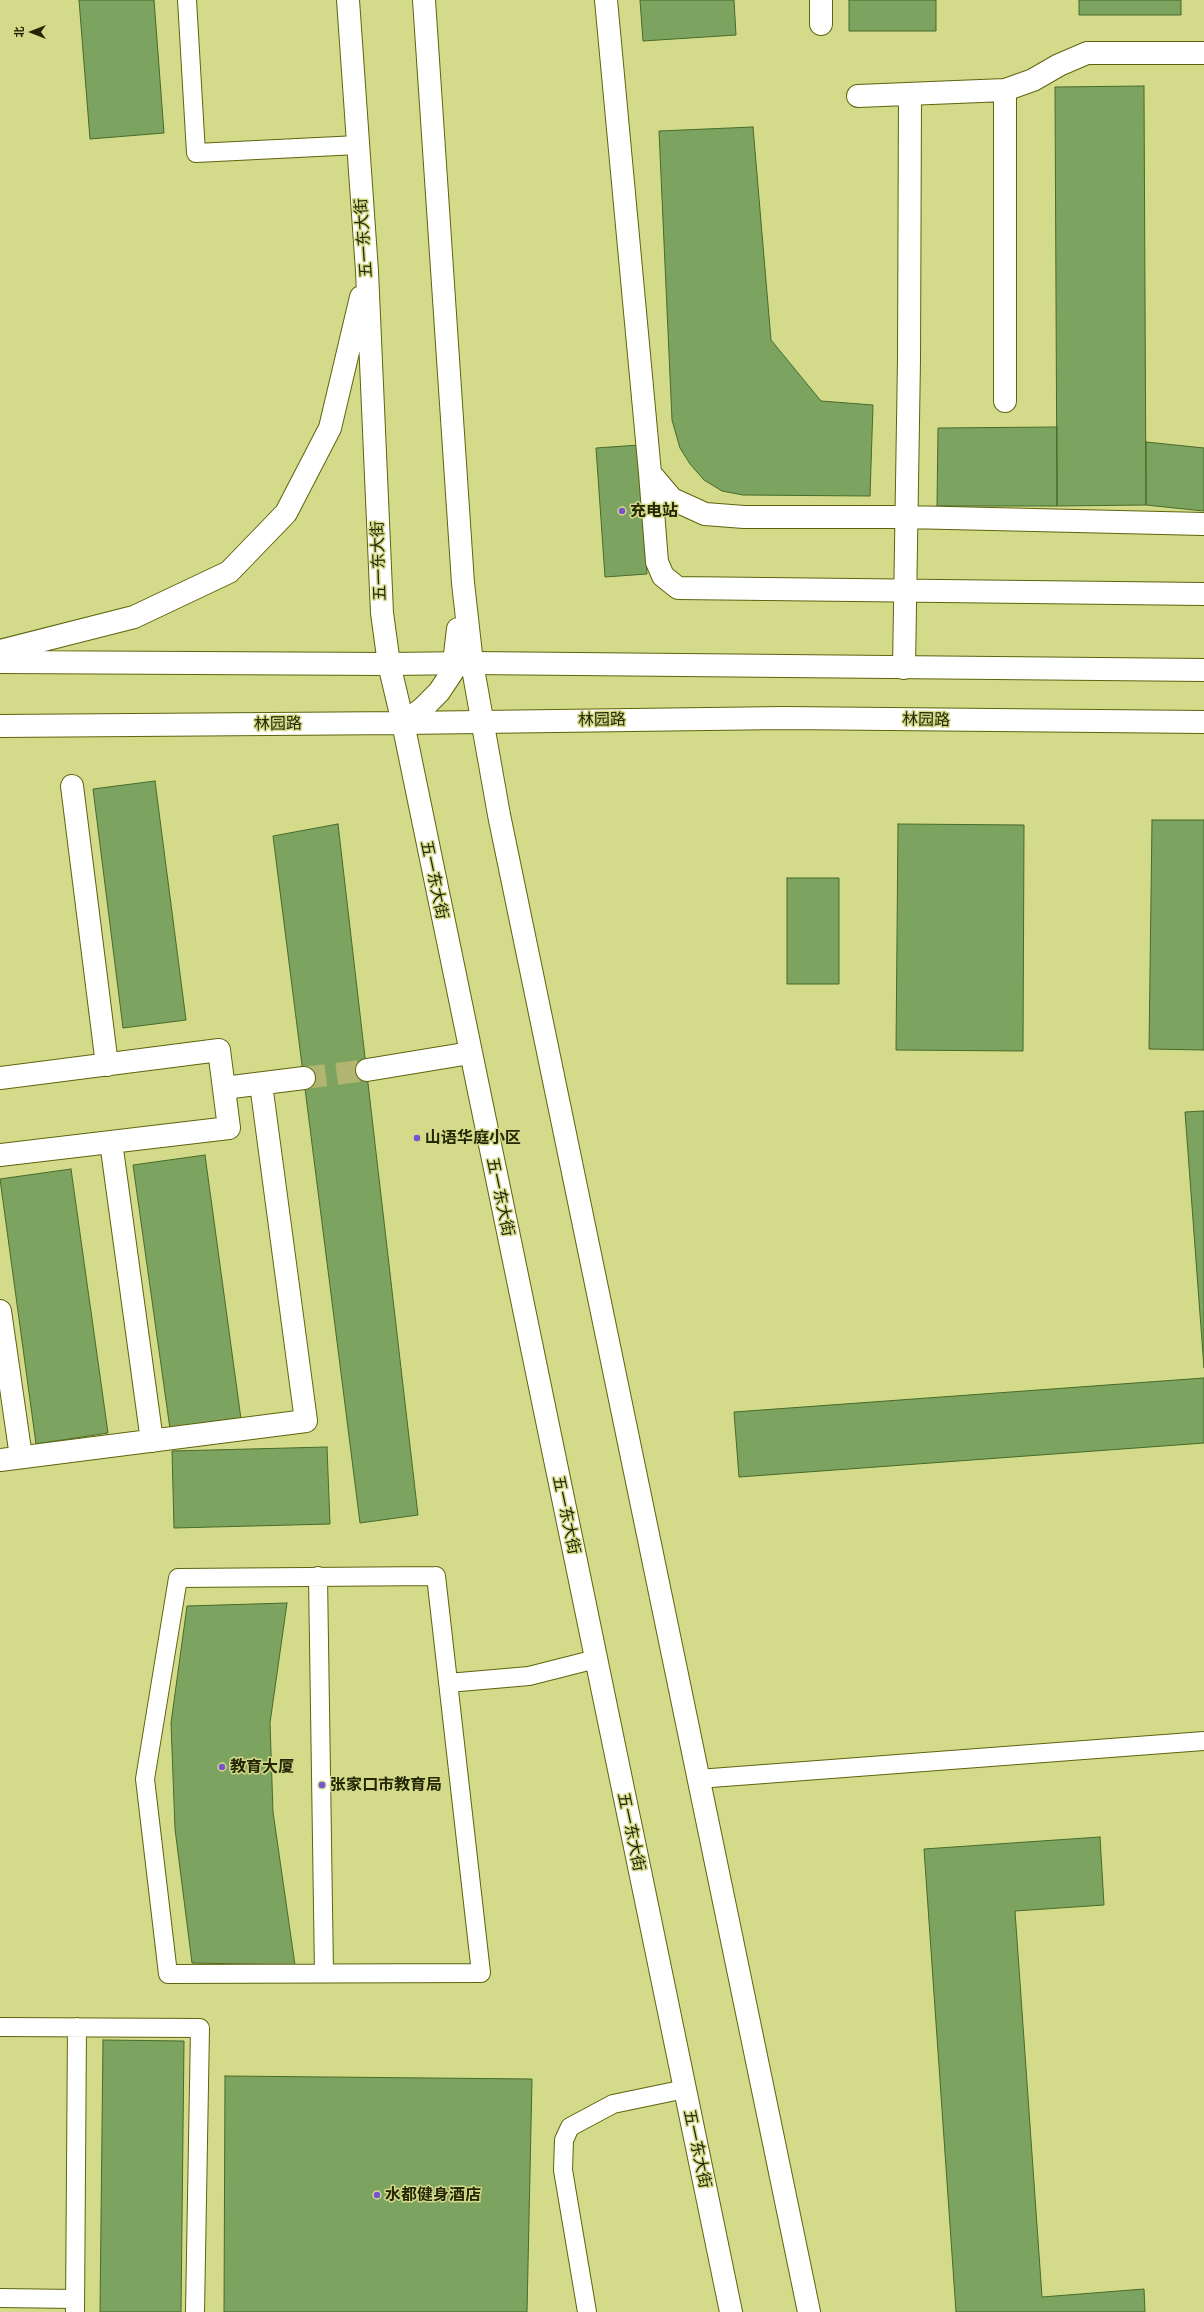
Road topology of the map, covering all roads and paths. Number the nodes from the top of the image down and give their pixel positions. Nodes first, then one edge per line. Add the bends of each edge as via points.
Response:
1 (187, 0) edge
2 (348, 0) edge
3 (424, 0) edge
4 (606, 0) edge
5 (821, 0) edge
6 (821, 24) dead end
7 (1204, 53) edge
8 (1005, 90) junction
9 (910, 94) junction
10 (858, 96) dead end
11 (358, 145) junction
12 (367, 271) junction
13 (1005, 401) dead end
14 (650, 472) junction
15 (906, 517) junction
16 (1204, 524) edge
17 (905, 590) junction
18 (1204, 594) edge
19 (0, 651) edge
20 (0, 662) edge
21 (389, 664) junction
22 (464, 664) junction
23 (904, 668) junction
24 (1204, 670) edge
25 (482, 722) junction
26 (1204, 722) edge
27 (403, 723) junction
28 (0, 726) edge
29 (72, 786) dead end
30 (470, 1053) junction
31 (107, 1064) junction
32 (367, 1070) tunnel mouth
33 (0, 1078) edge
34 (304, 1078) tunnel mouth
35 (261, 1084) junction
36 (224, 1088) junction
37 (111, 1142) junction
38 (0, 1155) edge
39 (0, 1311) edge
40 (152, 1441) junction
41 (22, 1457) junction
42 (0, 1460) edge
43 (318, 1576) junction
44 (596, 1659) junction
45 (448, 1683) junction
46 (1204, 1741) edge
47 (698, 1779) junction
48 (324, 1973) junction
49 (0, 2027) edge
50 (77, 2027) junction
51 (684, 2089) junction
52 (0, 2298) edge
53 (75, 2305) edge
54 (195, 2312) edge
55 (587, 2312) edge
56 (731, 2312) edge
57 (809, 2312) edge

1 - 11 lane via 196,153
2 - 11 main road, 五一东大街
3 - 22 main road via 463,582
4 - 14 main road
5 - 6 main road
7 - 8 main road via 1087,53 1033,80
8 - 9 main road
8 - 13 main road
9 - 10 main road
9 - 15 main road
11 - 12 main road, 五一东大街
12 - 19 main road via 330,428 286,513 229,572 134,617
12 - 21 main road, 五一东大街 via 382,613
14 - 15 main road via 672,499 705,514 744,517
14 - 17 main road via 657,562 663,576 678,588
15 - 16 main road
15 - 17 main road
17 - 18 main road
17 - 23 main road
20 - 21 main road
21 - 22 main road
21 - 27 main road, 五一东大街
22 - 23 main road
22 - 25 main road
22 - 27 main road via 453,671 439,692 423,708
23 - 24 main road
25 - 26 main road, 林园路 via 784,718
25 - 27 main road, 林园路
25 - 47 main road via 498,815
27 - 28 main road, 林园路
27 - 30 main road, 五一东大街
29 - 31 main road
30 - 32 main road
30 - 44 main road, 五一东大街
31 - 33 main road
31 - 36 main road via 219,1050
34 - 35 main road
35 - 36 main road
35 - 40 main road via 306,1421
36 - 37 main road via 229,1128
37 - 38 main road
37 - 40 main road
39 - 41 main road
40 - 41 main road
41 - 42 main road
43 - 45 lane via 436,1576
43 - 48 lane
43 - 48 lane via 178,1578 145,1779 168,1974
44 - 45 lane via 529,1676
44 - 51 main road, 五一东大街
45 - 48 lane via 481,1972
46 - 47 lane
47 - 57 main road
49 - 50 lane
50 - 53 lane
50 - 54 lane via 200,2028
51 - 55 lane via 613,2104 570,2127 564,2140 563,2170
51 - 56 main road, 五一东大街
52 - 53 lane

